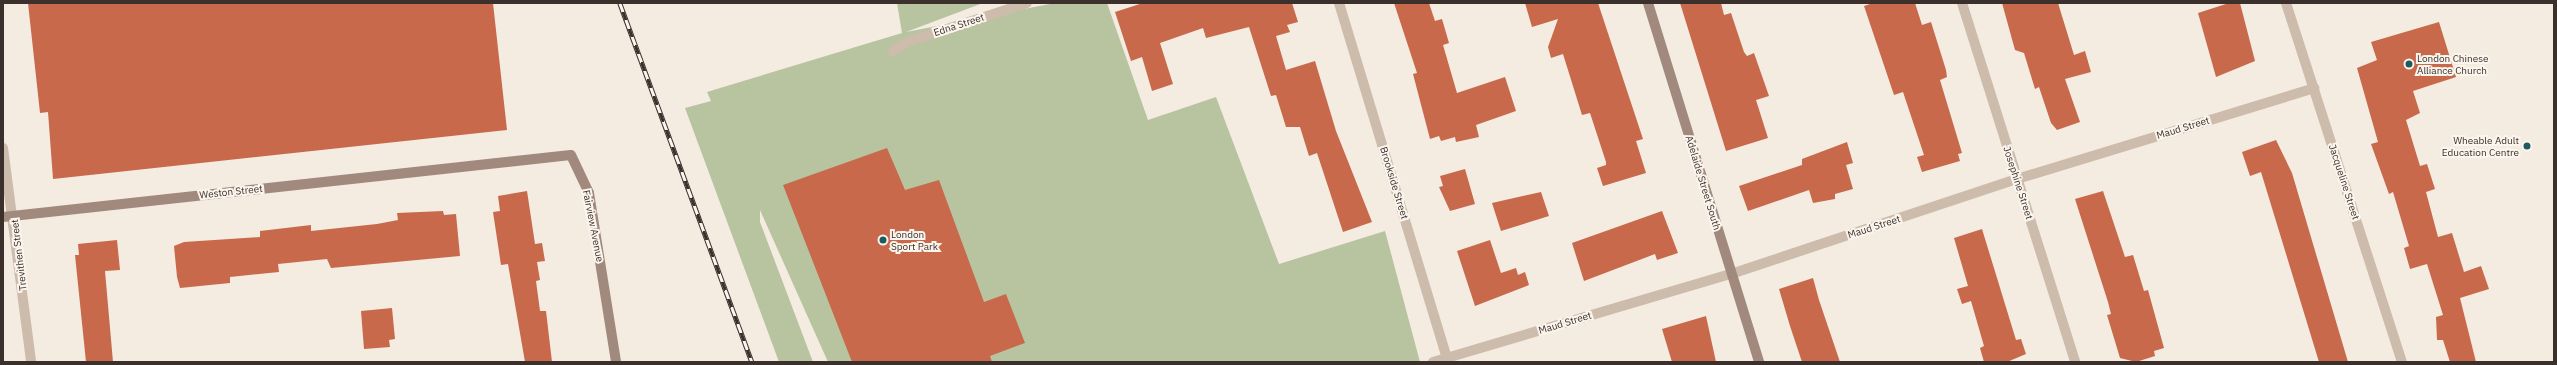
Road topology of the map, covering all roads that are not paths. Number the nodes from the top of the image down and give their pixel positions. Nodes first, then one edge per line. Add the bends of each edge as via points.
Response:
1 (1027, 3) edge
2 (1339, 3) edge
3 (1648, 3) edge
4 (1962, 3) edge
5 (2286, 3) edge
6 (893, 51) dead end
7 (2314, 88) junction
8 (3, 148) edge
9 (460, 167) joint
10 (2017, 179) junction
11 (14, 215) junction
12 (3, 217) edge
13 (1731, 274) junction
14 (1447, 360) edge
15 (31, 362) edge
16 (616, 362) edge
17 (1433, 362) edge
18 (1759, 362) edge
19 (2075, 362) edge
20 (2402, 362) edge

1 - 6 street, Edna Street via 907,42
2 - 14 street, Brookside Street
3 - 13 street, Adelaide Street South
4 - 10 street, Josephine Street
5 - 7 street, Jacqueline Street
7 - 10 street, Maud Street
7 - 20 street, Jacqueline Street
8 - 11 street, Trevithen Street
9 - 11 street, Weston Street
9 - 16 street, Fairview Avenue via 571,155 589,192
10 - 13 street, Maud Street
10 - 19 street, Josephine Street
11 - 12 street, Weston Street
11 - 15 street, Trevithen Street
13 - 14 street, Maud Street
13 - 18 street, Adelaide Street South
14 - 17 street, Maud Street

